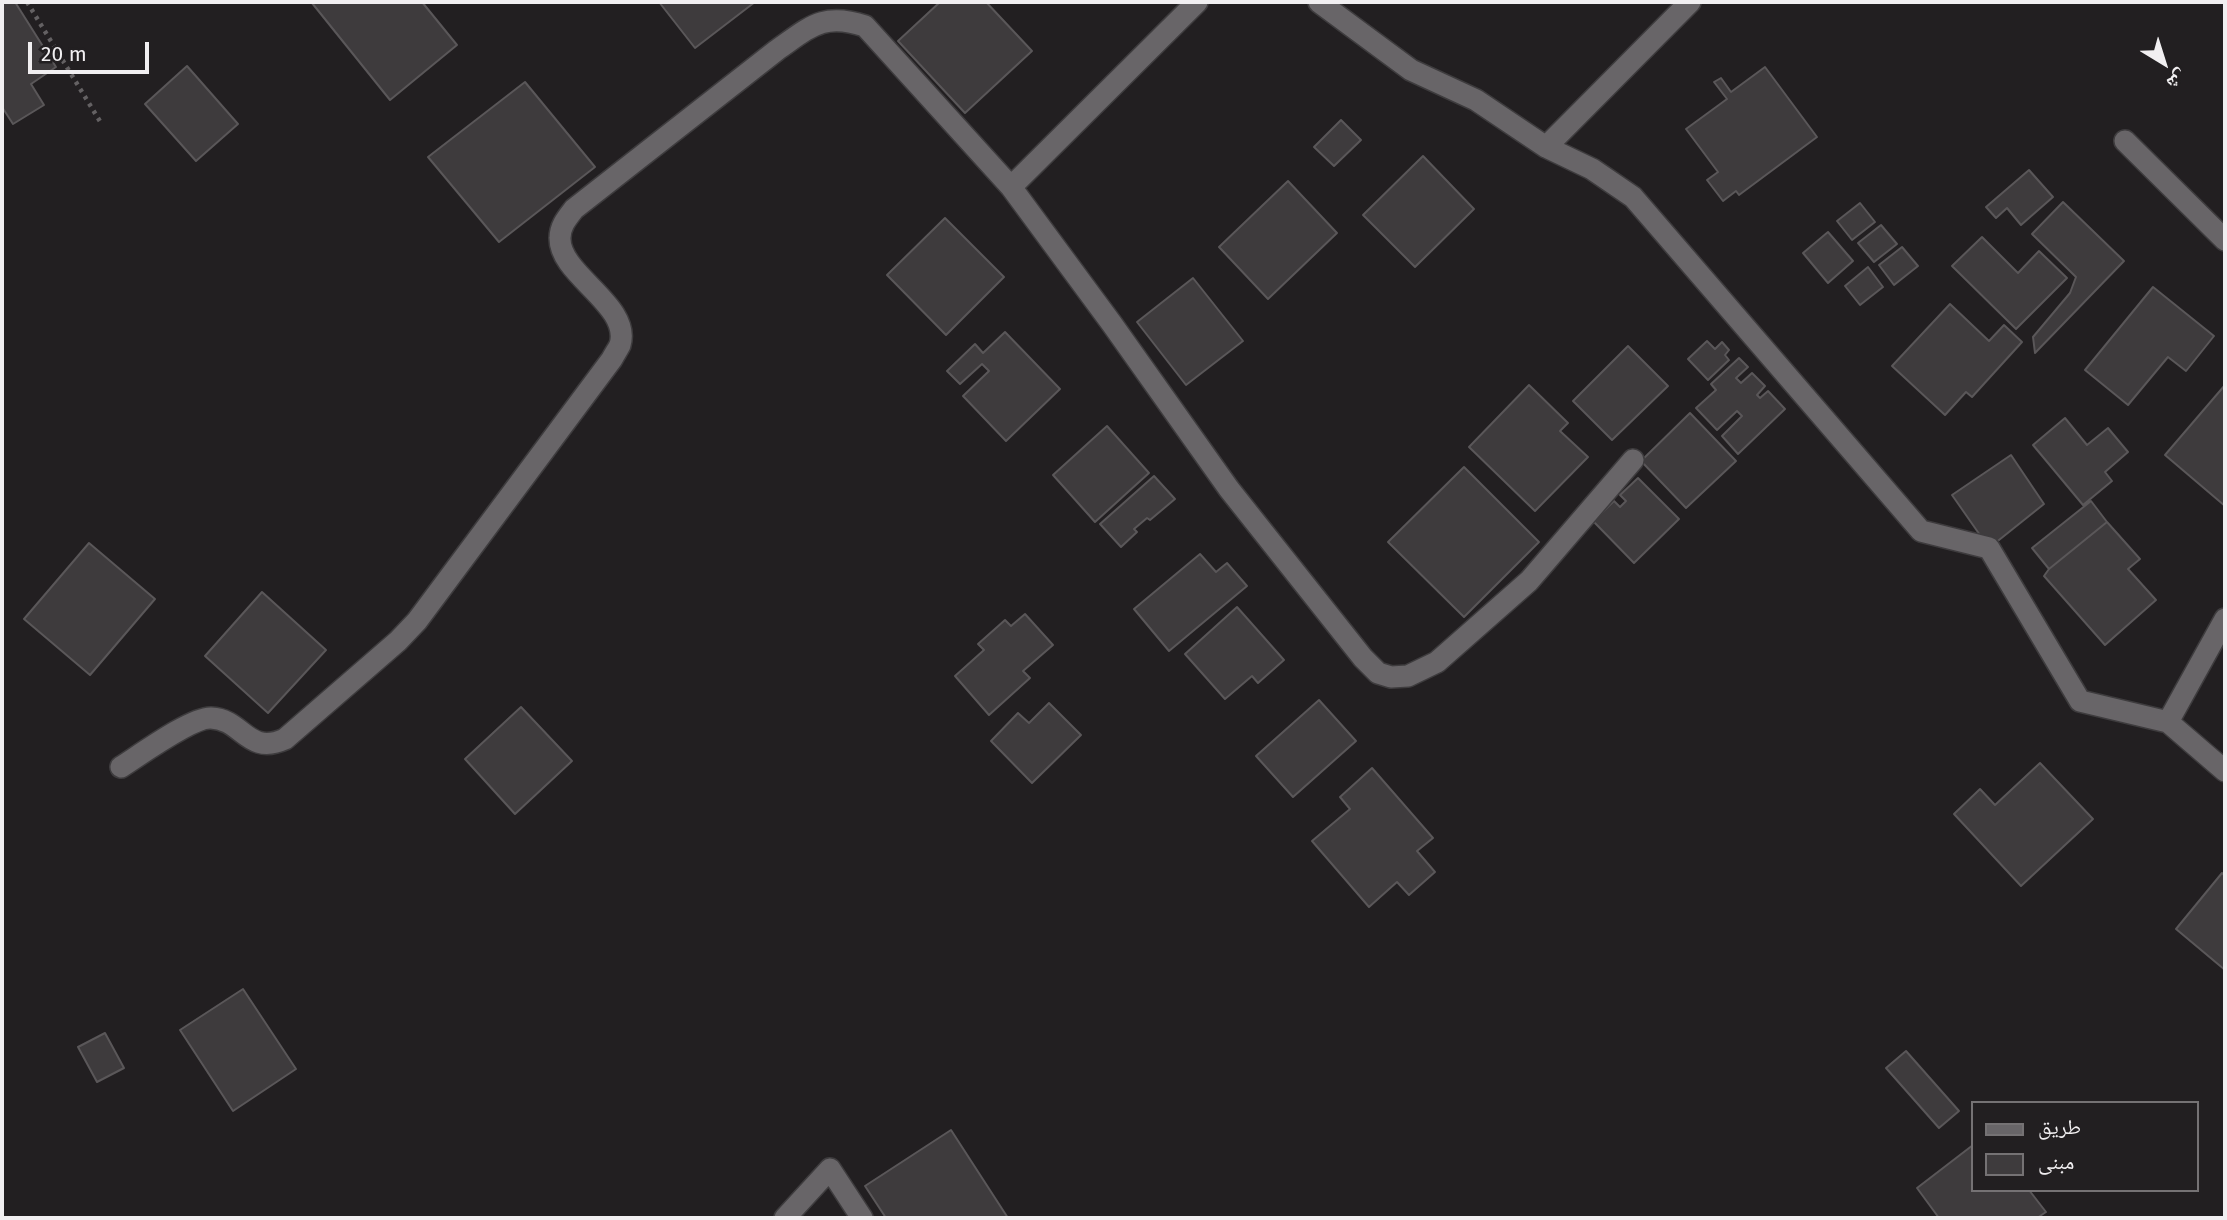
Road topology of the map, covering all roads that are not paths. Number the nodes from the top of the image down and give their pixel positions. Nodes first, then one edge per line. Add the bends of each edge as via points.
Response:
1 (1197, 2) edge
2 (1319, 2) edge
3 (1690, 2) edge
4 (2125, 141) dead end
5 (1546, 148) junction
6 (1011, 187) junction
7 (2225, 240) edge
8 (1633, 460) dead end
9 (2225, 619) edge
10 (2168, 722) junction
11 (121, 766) dead end
12 (2225, 771) edge
13 (785, 1218) edge
14 (862, 1218) edge

1 - 6 street
2 - 5 street via 1411,70 1476,100
3 - 5 street
4 - 7 street
5 - 10 street via 1591,169 1633,197 1921,531 1989,548 2080,701
6 - 8 street via 1229,489 1378,673 1408,676 1437,662 1529,581
6 - 11 street via 865,26 845,19 812,26 574,209 562,225 564,256 611,311 620,326 621,343 440,591 398,641 285,739 254,742 222,720 201,719
9 - 10 street
10 - 12 street
13 - 14 street via 831,1169

